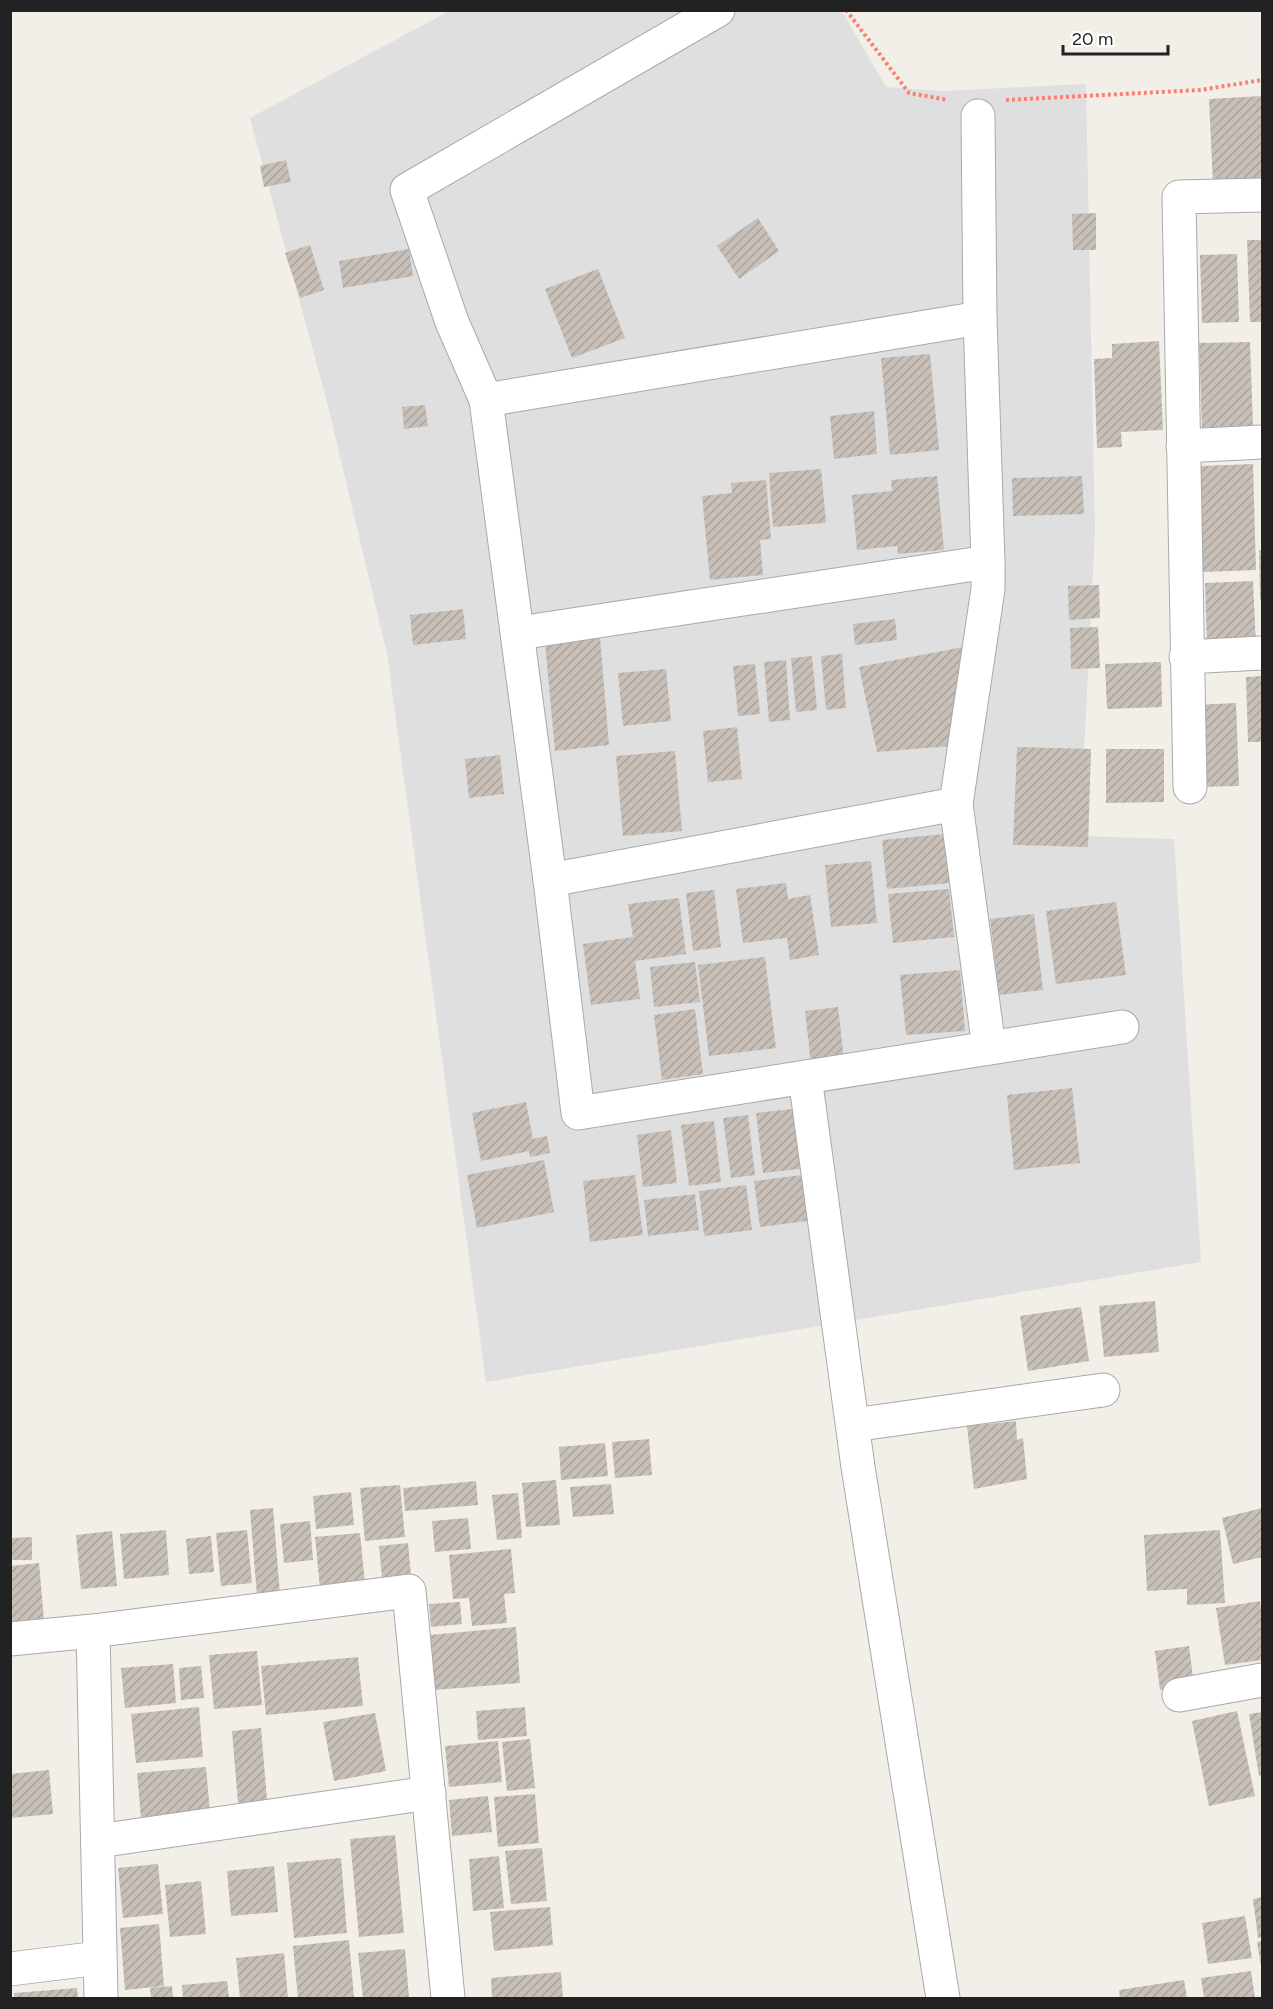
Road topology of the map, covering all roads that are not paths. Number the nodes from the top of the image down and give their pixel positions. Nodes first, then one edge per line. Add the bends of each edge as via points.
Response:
1 (718, 10) edge
2 (979, 105) road end
3 (1263, 195) edge
4 (980, 318) junction
5 (486, 400) junction
6 (1263, 442) edge
7 (1183, 446) junction
8 (988, 562) junction
9 (519, 633) junction
10 (1263, 653) edge
11 (1186, 657) junction
12 (1190, 787) dead end
13 (956, 804) junction
14 (550, 880) junction
15 (1122, 1027) dead end
16 (988, 1048) junction
17 (805, 1077) junction
18 (1103, 1390) dead end
19 (853, 1425) junction
20 (93, 1631) junction
21 (10, 1639) edge
22 (1263, 1680) edge
23 (1179, 1695) dead end
24 (429, 1793) junction
25 (98, 1841) junction
26 (99, 1958) junction
27 (10, 1969) edge
28 (101, 1998) edge
29 (448, 1998) edge
30 (944, 1998) edge

1 - 5 street via 407,190 452,322
2 - 4 street
3 - 7 street via 1179,197
4 - 5 street
4 - 8 street
5 - 9 street
6 - 7 street
7 - 11 street
8 - 9 street
8 - 13 street via 988,589
9 - 14 street
10 - 11 street
11 - 12 street
13 - 14 street
13 - 16 street
14 - 17 street via 578,1113
15 - 16 street
16 - 17 street
17 - 19 street
18 - 19 street
19 - 30 street
20 - 21 street
20 - 24 street via 409,1591
20 - 25 street
22 - 23 street
24 - 25 street
24 - 29 street
25 - 26 street
26 - 27 street
26 - 28 street

